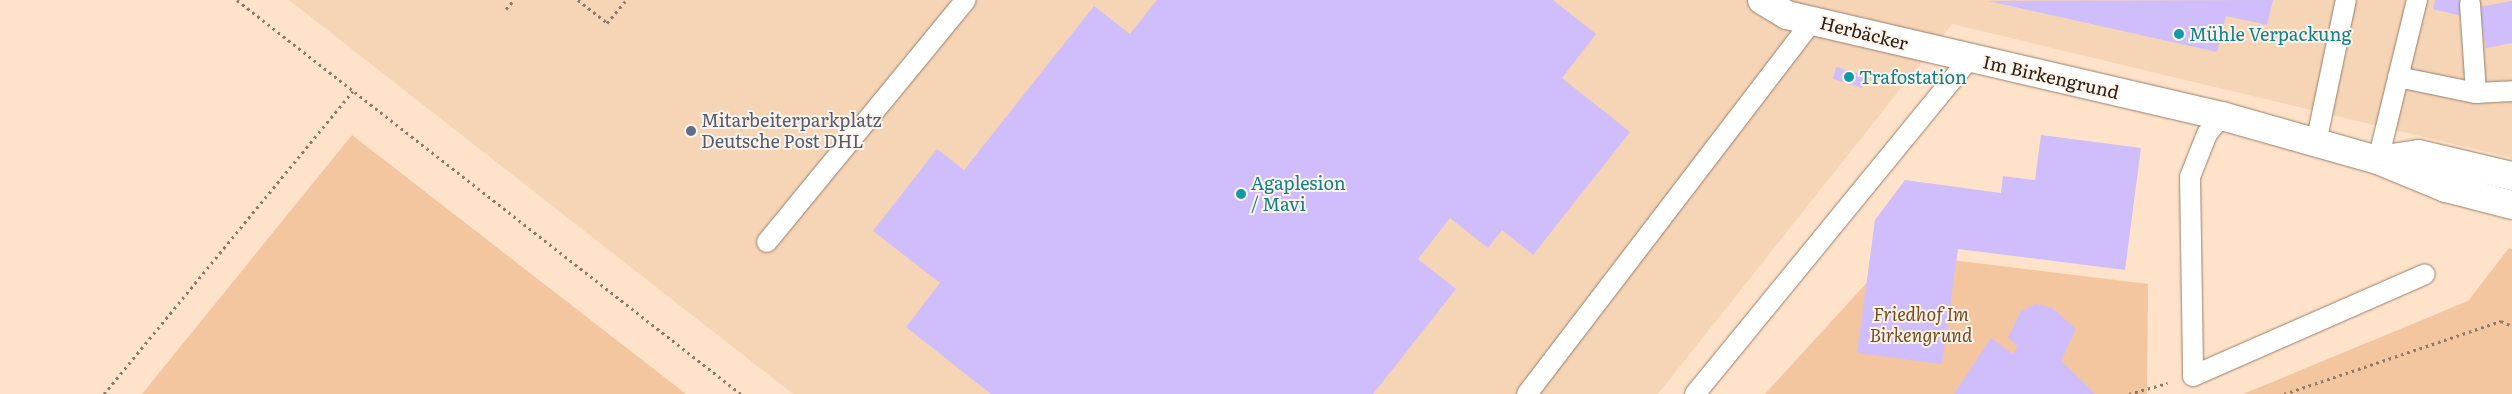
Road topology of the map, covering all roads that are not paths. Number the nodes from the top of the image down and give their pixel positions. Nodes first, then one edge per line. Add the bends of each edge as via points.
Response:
1 (966, 0) edge
2 (1762, 0) edge
3 (2346, 0) edge
4 (2417, 0) edge
5 (2470, 4) dead end
6 (1813, 20) junction
7 (1970, 58) junction
8 (2398, 77) junction
9 (2512, 91) edge
10 (2476, 94) junction
11 (2222, 116) junction
12 (2316, 143) junction
13 (2378, 160) junction
14 (2512, 176) edge
15 (2512, 205) edge
16 (767, 242) dead end
17 (2424, 274) dead end
18 (1527, 394) edge
19 (1695, 394) edge

1 - 16 lane
2 - 6 street, Herbäcker via 1787,15
3 - 12 lane
4 - 8 lane
5 - 10 lane
6 - 7 street, Herbäcker
6 - 18 lane
7 - 11 street, Im Birkengrund
7 - 19 lane, Im Birkengrund
8 - 10 lane
8 - 13 lane
9 - 10 lane
11 - 12 street, Im Birkengrund
11 - 17 lane via 2207,134 2190,178 2193,376
12 - 13 street, Im Birkengrund
13 - 14 street, Im Birkengrund via 2419,154
13 - 15 street, Im Birkengrund via 2446,188

